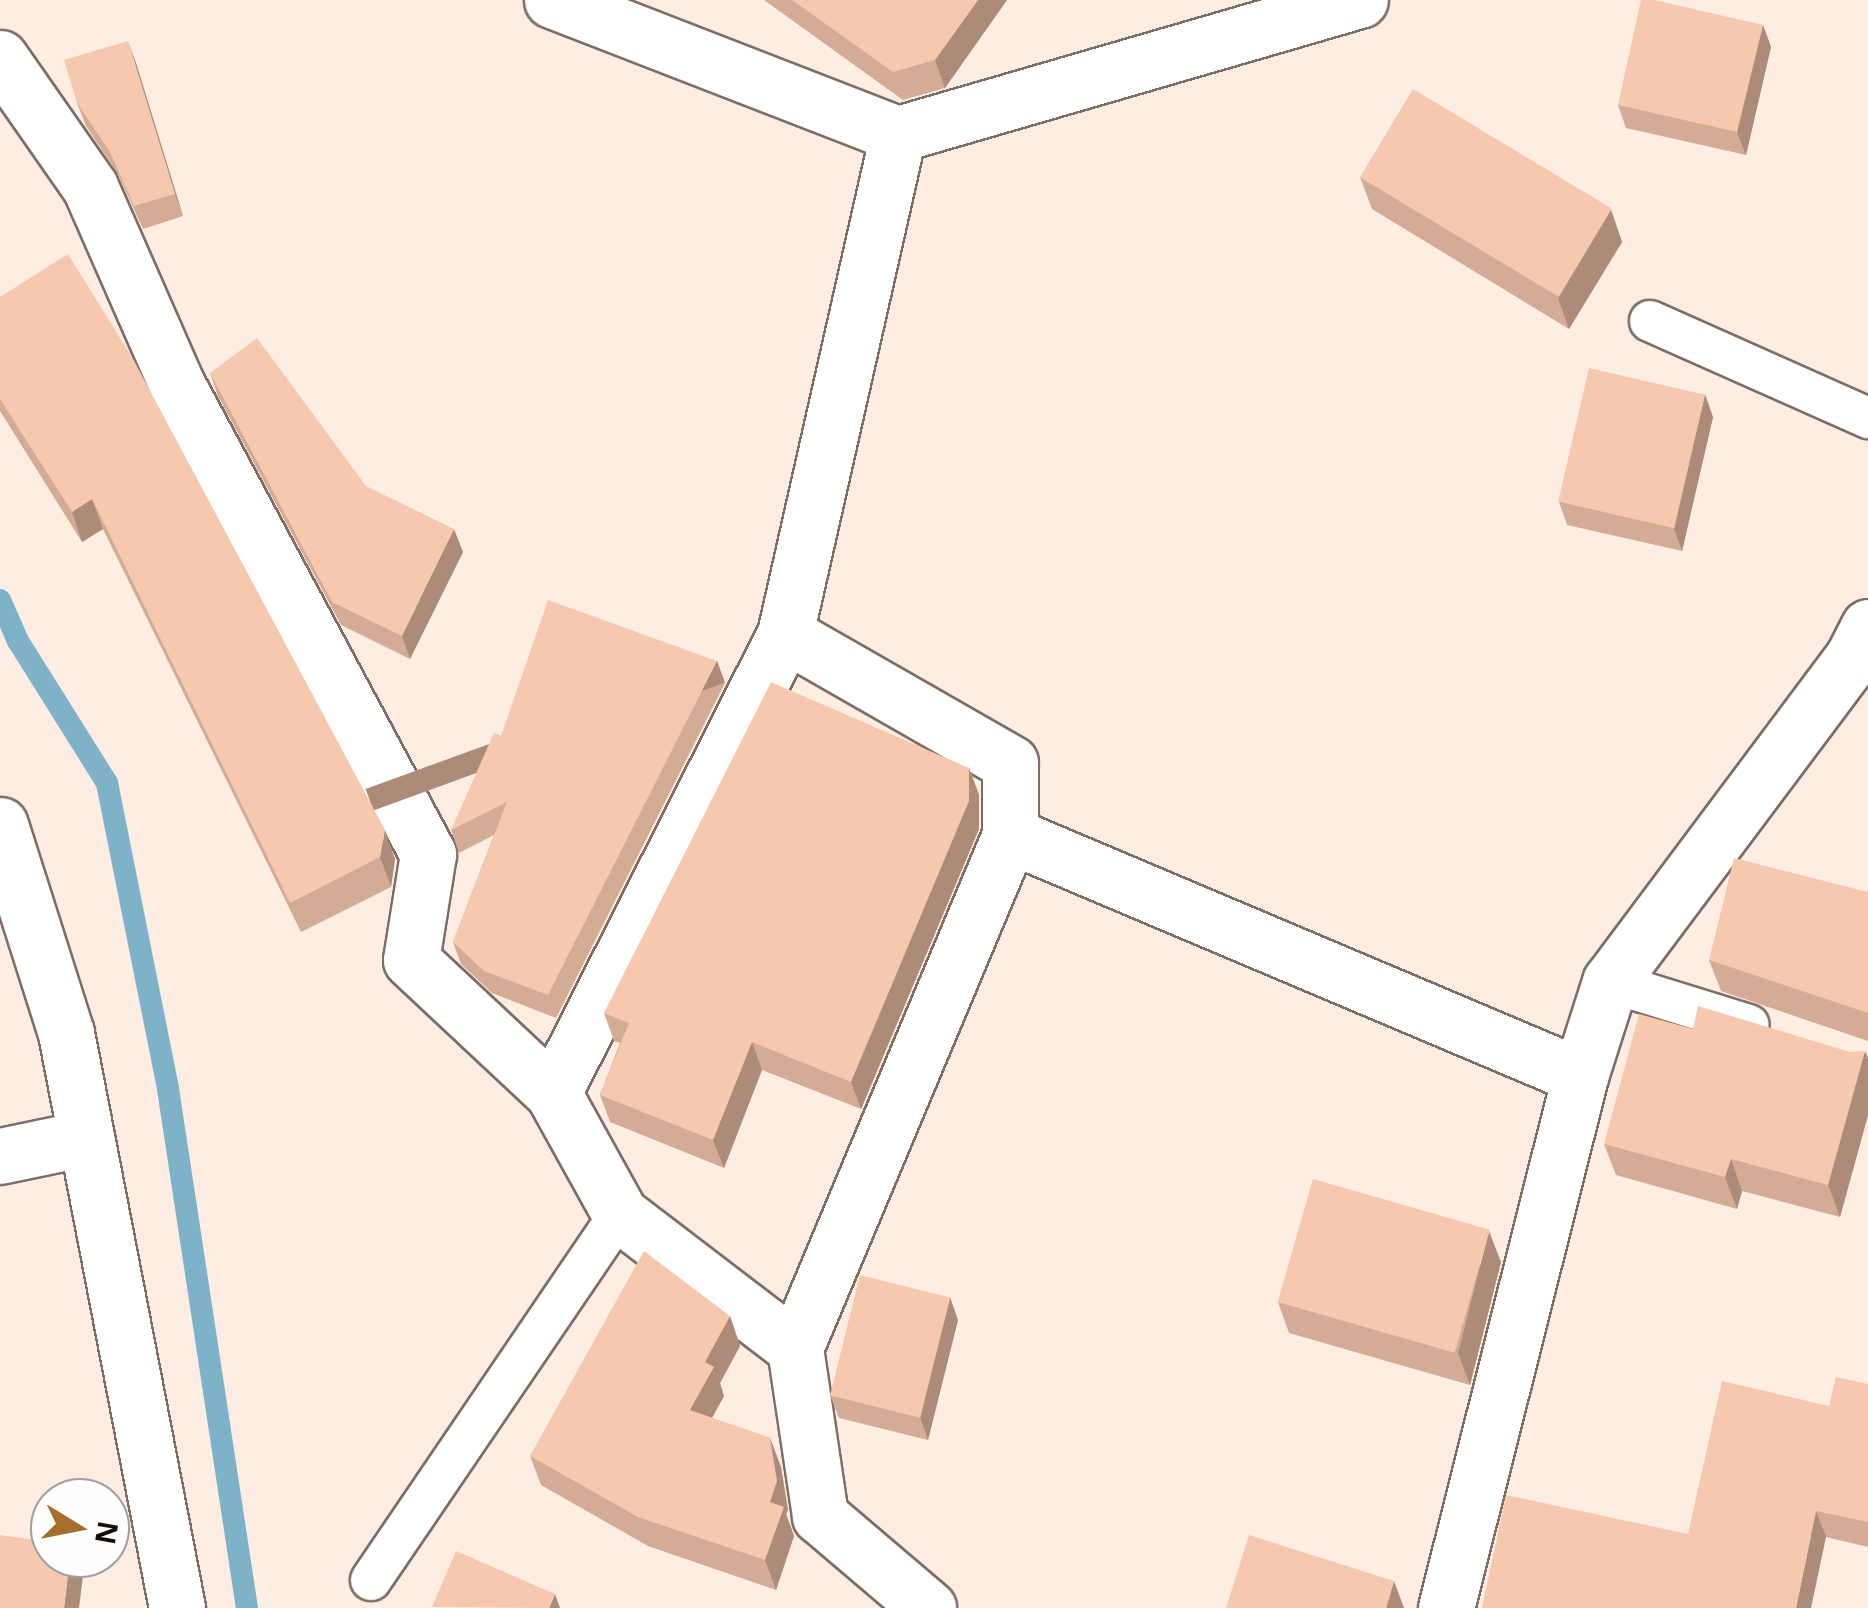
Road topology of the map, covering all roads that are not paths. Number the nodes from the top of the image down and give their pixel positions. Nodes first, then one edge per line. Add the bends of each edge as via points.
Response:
1 (552, 0) edge
2 (1331, 4) edge
3 (0, 58) edge
4 (898, 134) junction
5 (1650, 321) dead end
6 (1868, 418) edge
7 (1868, 627) edge
8 (785, 634) junction
9 (0, 825) edge
10 (1010, 835) junction
11 (1610, 982) junction
12 (1794, 1039) edge
13 (1580, 1076) junction
14 (552, 1093) junction
15 (86, 1138) junction
16 (0, 1156) edge
17 (620, 1214) junction
18 (795, 1348) junction
19 (371, 1580) dead end
20 (177, 1608) edge
21 (928, 1608) edge
22 (1446, 1608) edge

1 - 4 street
2 - 4 street
3 - 14 street via 90,187 177,385 428,854 410,960
4 - 8 street
5 - 6 lane
7 - 11 street via 1852,659
8 - 10 street via 1010,764
8 - 14 street
9 - 15 street via 66,1033
10 - 13 street
10 - 18 street
11 - 12 lane
11 - 13 street
13 - 22 street
14 - 17 street
15 - 16 street
15 - 20 street
17 - 18 street
17 - 19 lane
18 - 21 street via 820,1516

